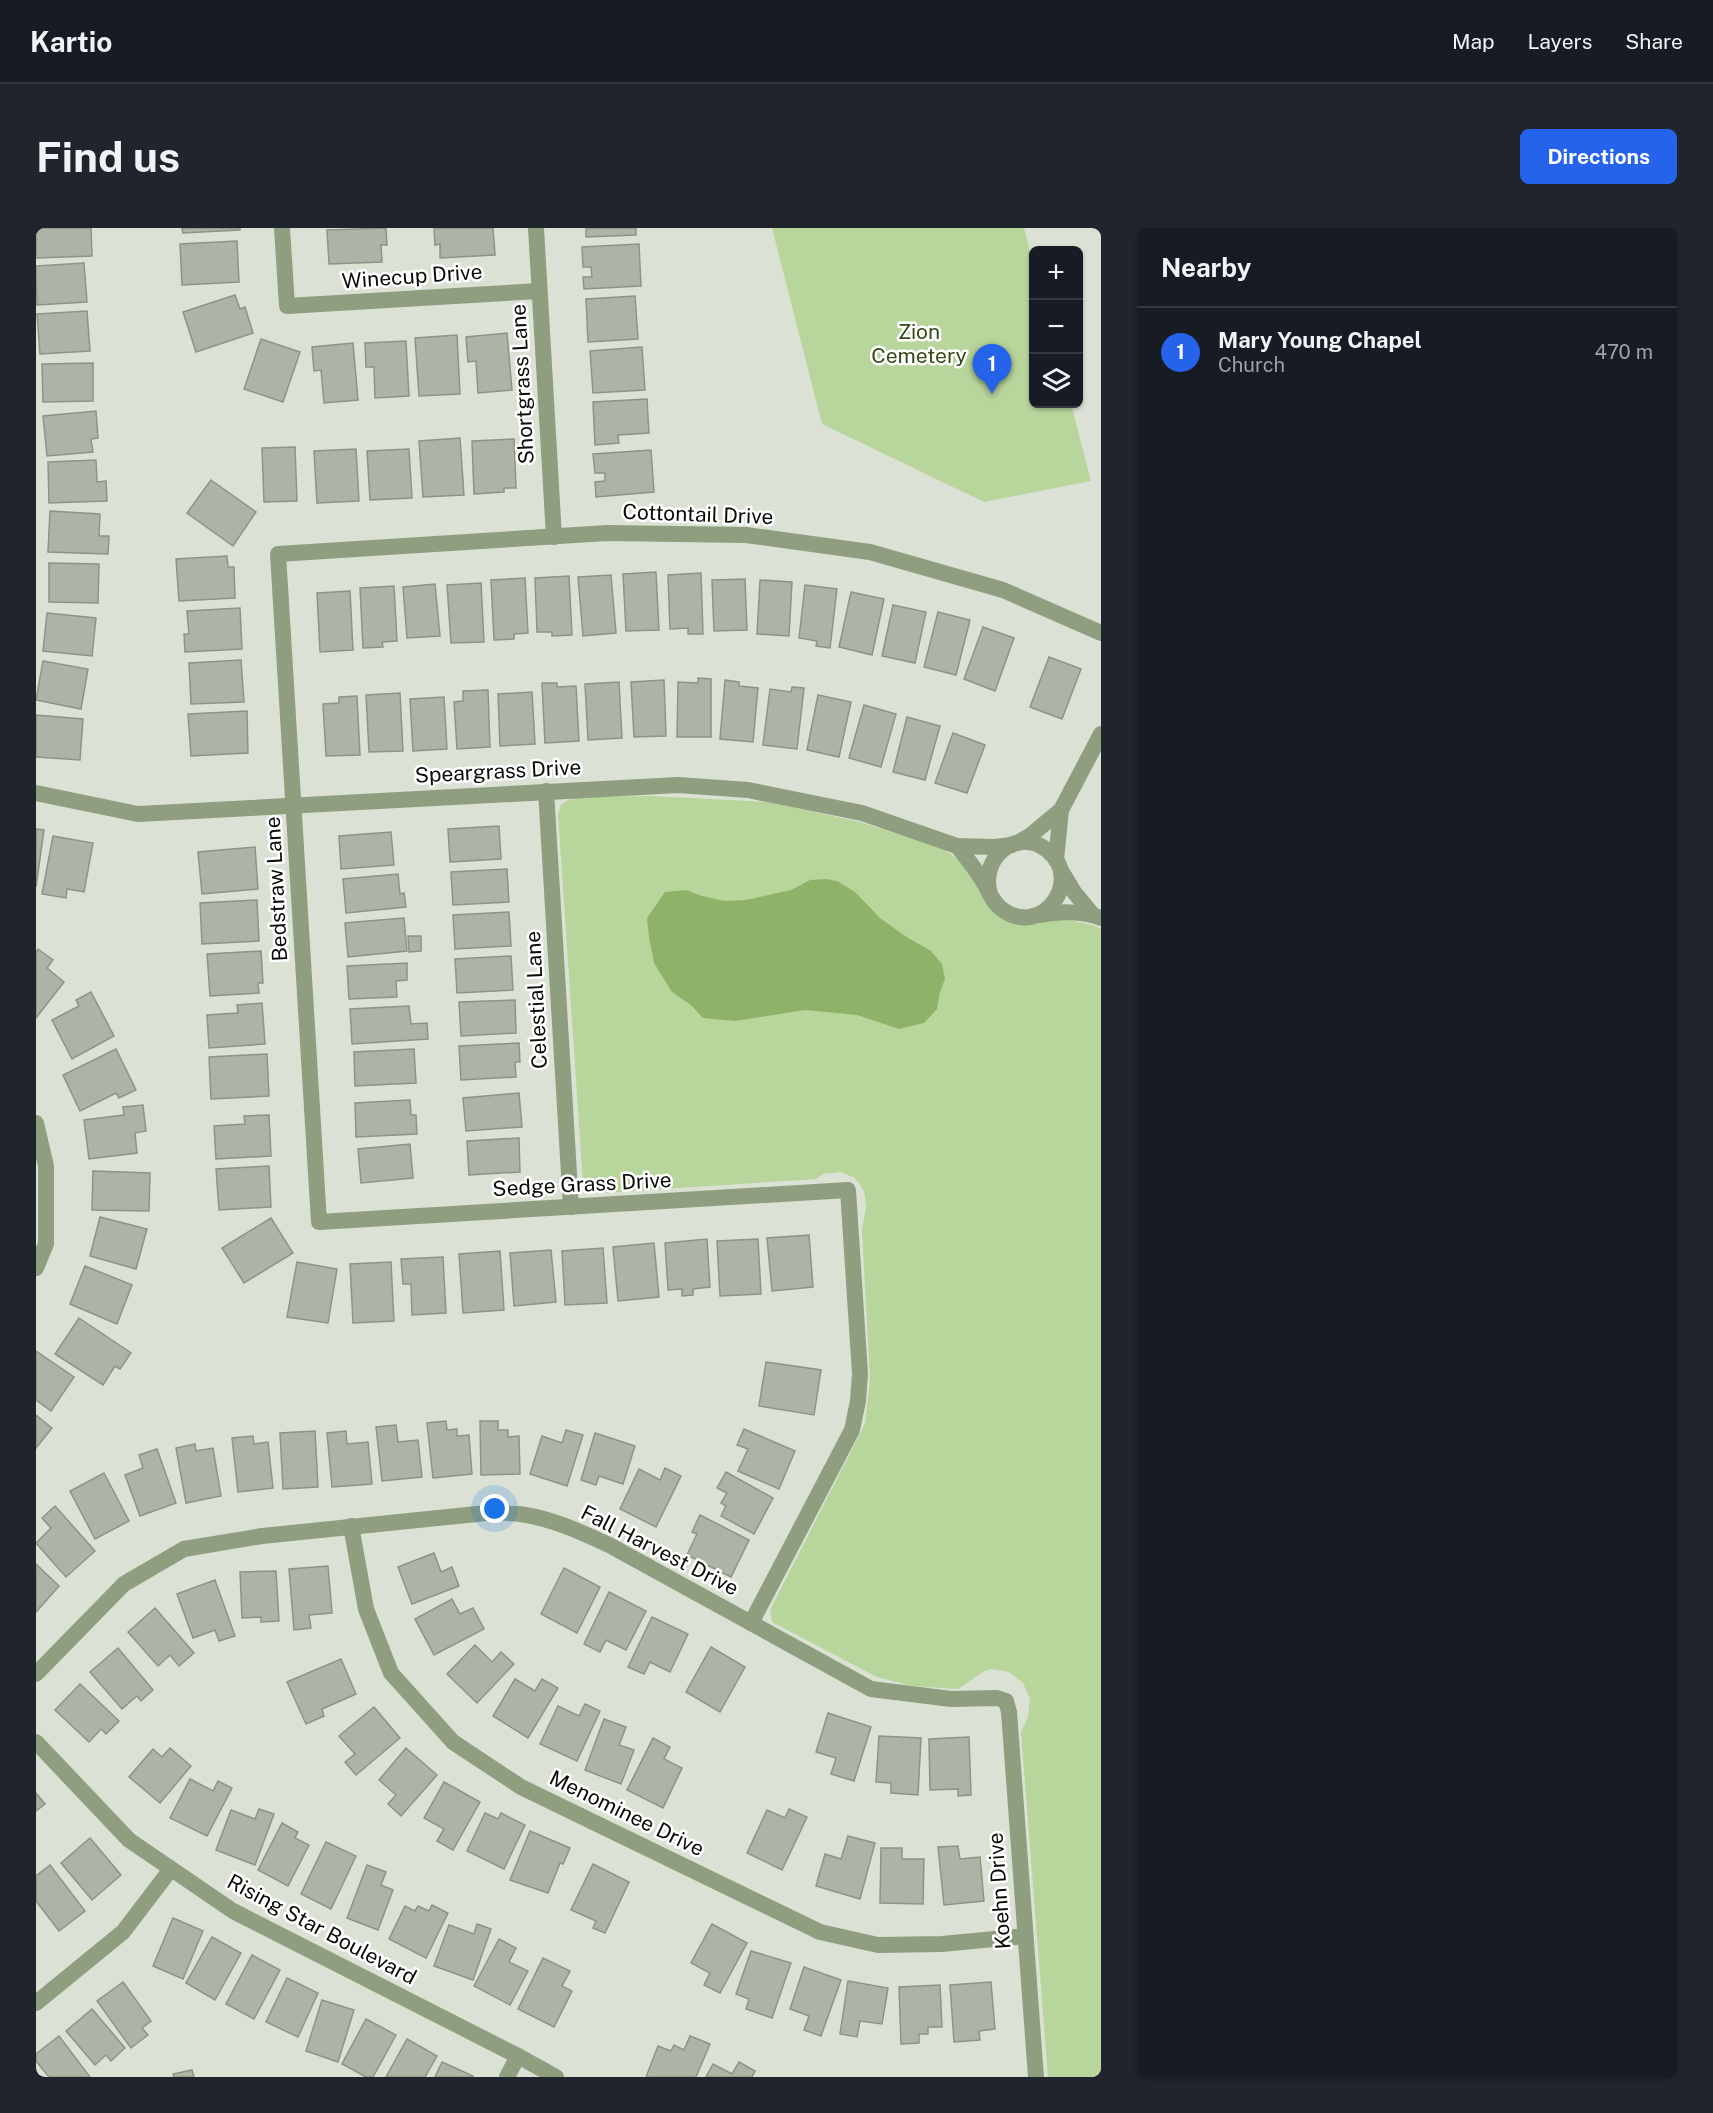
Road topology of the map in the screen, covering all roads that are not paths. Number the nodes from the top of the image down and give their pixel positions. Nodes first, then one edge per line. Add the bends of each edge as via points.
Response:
1 (282, 228) edge
2 (536, 228) edge
3 (539, 291) junction
4 (554, 537) junction
5 (278, 554) joint
6 (1101, 633) edge
7 (1101, 734) edge
8 (546, 791) junction
9 (36, 793) edge
10 (294, 806) junction
11 (1061, 810) junction
12 (1015, 844) junction
13 (957, 846) junction
14 (1058, 864) junction
15 (990, 894) junction
16 (1034, 916) junction
17 (1097, 916) edge
18 (36, 1123) edge
19 (571, 1207) junction
20 (319, 1222) joint
21 (36, 1268) edge
22 (351, 1526) junction
23 (751, 1623) junction
24 (36, 1674) edge
25 (1006, 1701) joint
26 (36, 1742) edge
27 (171, 1869) junction
28 (1025, 1936) junction
29 (36, 2003) edge
30 (518, 2056) junction
31 (507, 2077) edge
32 (556, 2077) edge
33 (1036, 2077) edge

1 - 3 street, Winecup Drive via 287,306
2 - 3 street, Shortgrass Lane
3 - 4 street, Shortgrass Lane
4 - 5 street, Cottontail Drive
4 - 6 street, Cottontail Drive via 607,533 746,535 870,552 1003,590
5 - 10 street, Bedstraw Lane
7 - 11 street
8 - 10 street, Speargrass Drive
8 - 13 street, Speargrass Drive via 678,785 748,790 862,813
8 - 19 street, Celestial Lane
9 - 10 street, Speargrass Drive via 138,813
10 - 20 street, Bedstraw Lane
11 - 12 street
11 - 14 street
12 - 13 street, Speargrass Drive via 995,848
12 - 14 street via 1042,847
12 - 15 street via 1000,851 990,866
13 - 15 street
14 - 16 street via 1062,884 1058,896 1046,910
14 - 17 street via 1067,883
15 - 16 street via 1010,914
16 - 17 street
18 - 21 street via 46,1166 46,1244
19 - 20 street, Sedge Grass Drive
19 - 23 street, Sedge Grass Drive via 849,1190 860,1374 852,1430
22 - 23 street, Fall Harvest Drive via 477,1514 511,1513 543,1519 611,1546
22 - 24 street, Fall Harvest Drive via 184,1549 124,1584
22 - 28 street, Menominee Drive via 366,1609 391,1673 453,1742 521,1787 820,1932 878,1945
23 - 25 street, Fall Harvest Drive via 871,1689
25 - 28 street, Koehn Drive
26 - 27 street, Rising Star Boulevard via 129,1840
27 - 29 street via 123,1932
27 - 30 street, Rising Star Boulevard via 233,1911
28 - 33 street, Koehn Drive
30 - 31 street
30 - 32 street, Rising Star Boulevard

